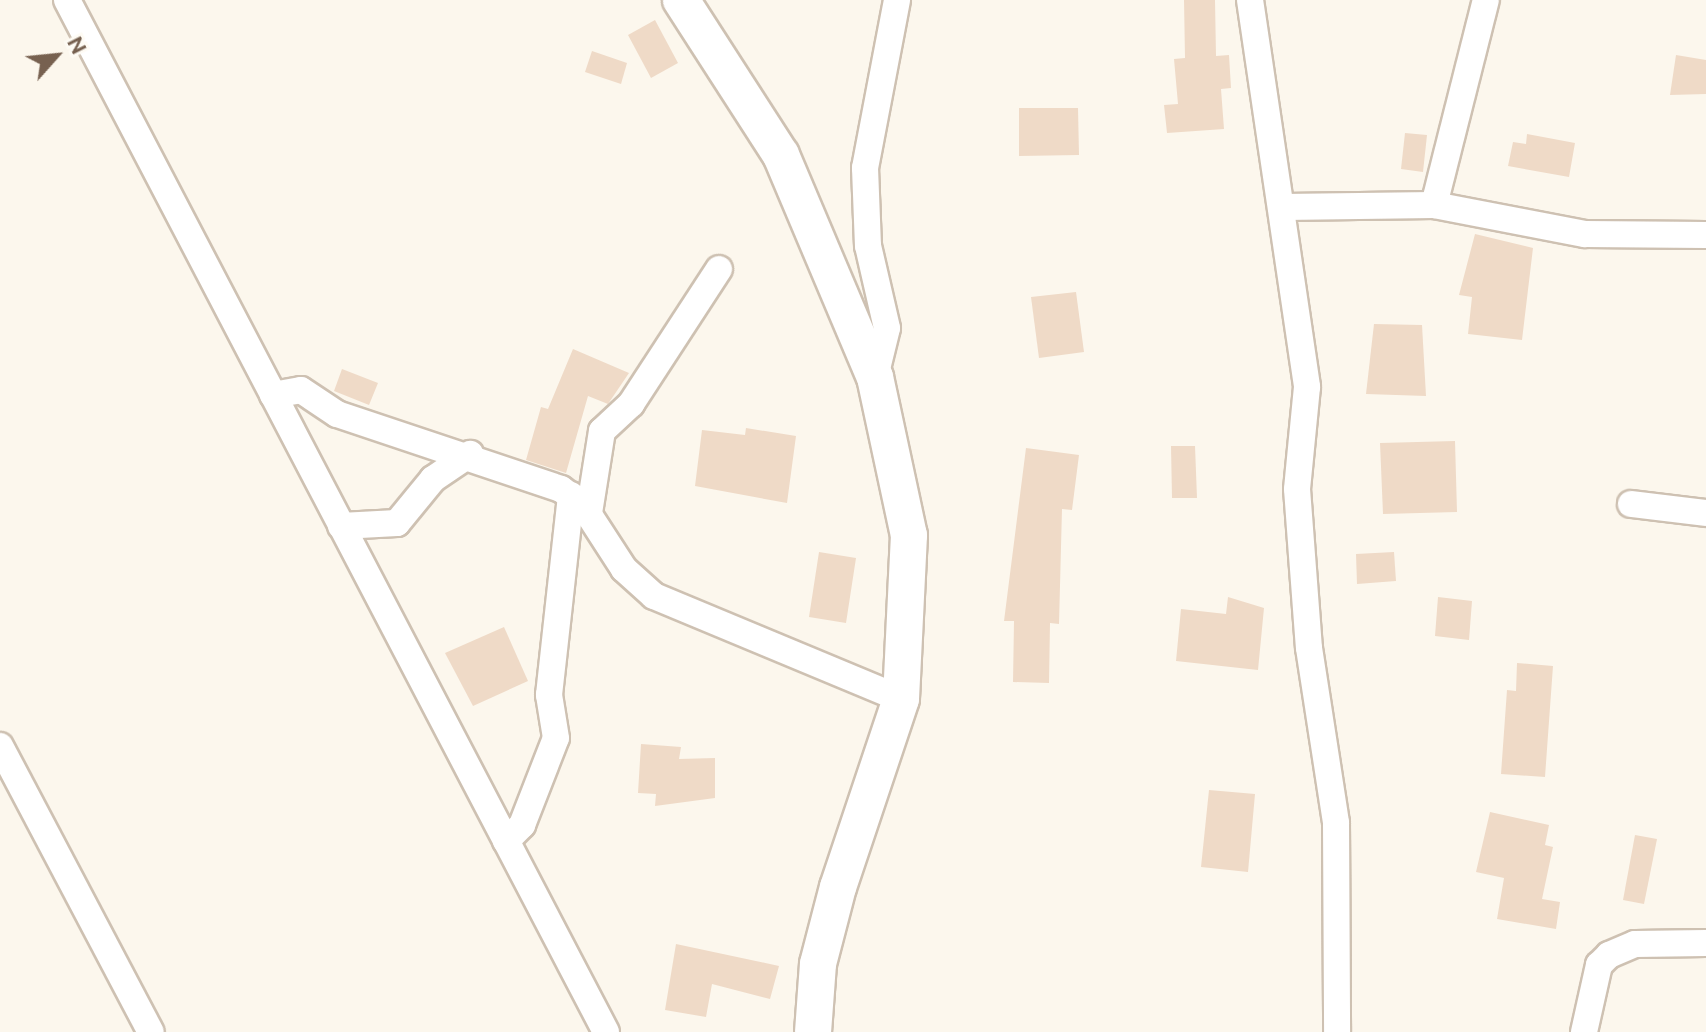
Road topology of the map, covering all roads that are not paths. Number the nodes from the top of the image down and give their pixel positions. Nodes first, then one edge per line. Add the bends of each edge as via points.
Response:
1 (67, 0) edge
2 (681, 0) edge
3 (897, 0) edge
4 (1250, 0) edge
5 (1486, 0) edge
6 (1434, 205) junction
7 (1284, 207) junction
8 (1706, 235) edge
9 (719, 269) dead end
10 (875, 377) junction
11 (273, 395) junction
12 (470, 454) junction
13 (580, 504) junction
14 (1631, 504) dead end
15 (1706, 513) edge
16 (341, 526) junction
17 (901, 699) junction
18 (0, 746) edge
19 (506, 841) junction
20 (1706, 943) edge
21 (151, 1032) edge
22 (606, 1032) edge
23 (813, 1032) edge
24 (1337, 1032) edge
25 (1584, 1032) edge

1 - 11 street
2 - 10 street via 781,155
3 - 10 street via 865,168 868,246 887,328
4 - 7 street
5 - 6 street
6 - 7 street
6 - 8 street via 1585,234
7 - 24 street via 1307,387 1297,489 1306,618 1336,823
9 - 13 street via 631,404 602,431
10 - 17 street via 909,535
11 - 12 street via 301,390 337,414
11 - 16 street
12 - 13 street
12 - 16 street via 433,479 397,523
13 - 17 street via 624,569 654,596
13 - 19 street via 549,695 556,738 522,825
14 - 15 street
16 - 19 street
17 - 23 street via 838,887 818,964
18 - 21 street
19 - 22 street
20 - 25 street via 1635,944 1609,955 1599,965

